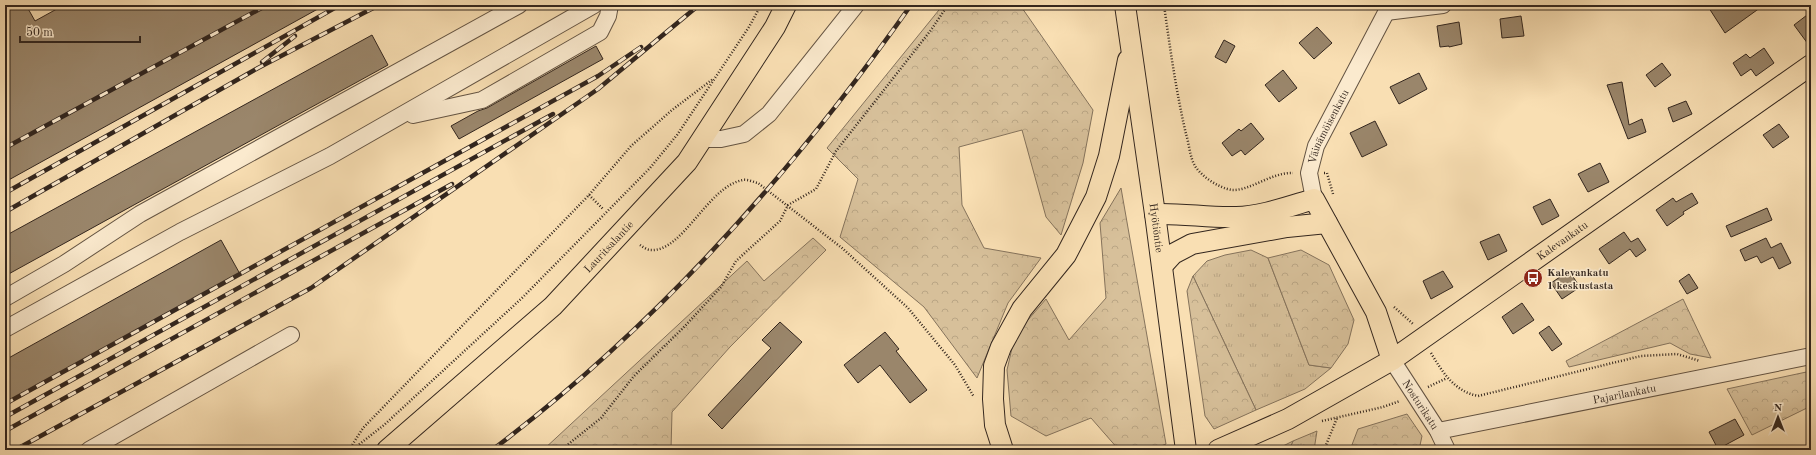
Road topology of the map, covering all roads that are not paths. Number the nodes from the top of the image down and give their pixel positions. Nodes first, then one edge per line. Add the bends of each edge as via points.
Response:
1 (519, 5) edge
2 (594, 5) edge
3 (610, 5) edge
4 (786, 5) edge
5 (856, 5) edge
6 (1125, 5) edge
7 (1443, 5) edge
8 (1388, 9) edge
9 (1131, 43) junction
10 (1811, 65) edge
11 (393, 121) junction
12 (703, 139) junction
13 (1314, 199) junction
14 (1156, 214) junction
15 (1327, 223) junction
16 (1162, 266) junction
17 (5, 298) edge
18 (5, 330) edge
19 (291, 336) dead end
20 (1811, 356) edge
21 (1392, 360) junction
22 (1438, 432) junction
23 (89, 450) edge
24 (387, 450) edge
25 (1003, 450) edge
26 (1186, 450) edge
27 (1218, 450) edge
28 (1447, 450) edge

1 - 17 street via 140,214 64,264
2 - 11 street
3 - 11 street via 600,32 482,100
4 - 12 main road, Lauritsalantie via 775,27
5 - 12 street via 769,114 744,134 721,139
6 - 9 main road, Hyötiöntie
7 - 8 street
8 - 13 street, Väinämöisenkatu via 1316,146 1309,173
9 - 14 main road, Hyötiöntie
9 - 25 main road via 1109,156 1096,197 1066,255 1022,308 994,366 993,405
10 - 21 main road, Kalevankatu
11 - 18 street via 180,232
12 - 24 main road, Lauritsalantie via 687,162 553,306
13 - 14 main road via 1238,218 1180,213
13 - 15 main road, Väinämöisenkatu
14 - 16 main road, Hyötiöntie
15 - 16 main road via 1280,228 1192,244 1173,254
15 - 21 main road, Väinämöisenkatu via 1376,312
16 - 26 main road, Hyötiöntie
19 - 23 street
20 - 22 street, Pajarilankatu
21 - 22 street, Nosturikatu
21 - 27 main road, Kalevankatu via 1288,419
22 - 28 street, Nosturikatu

